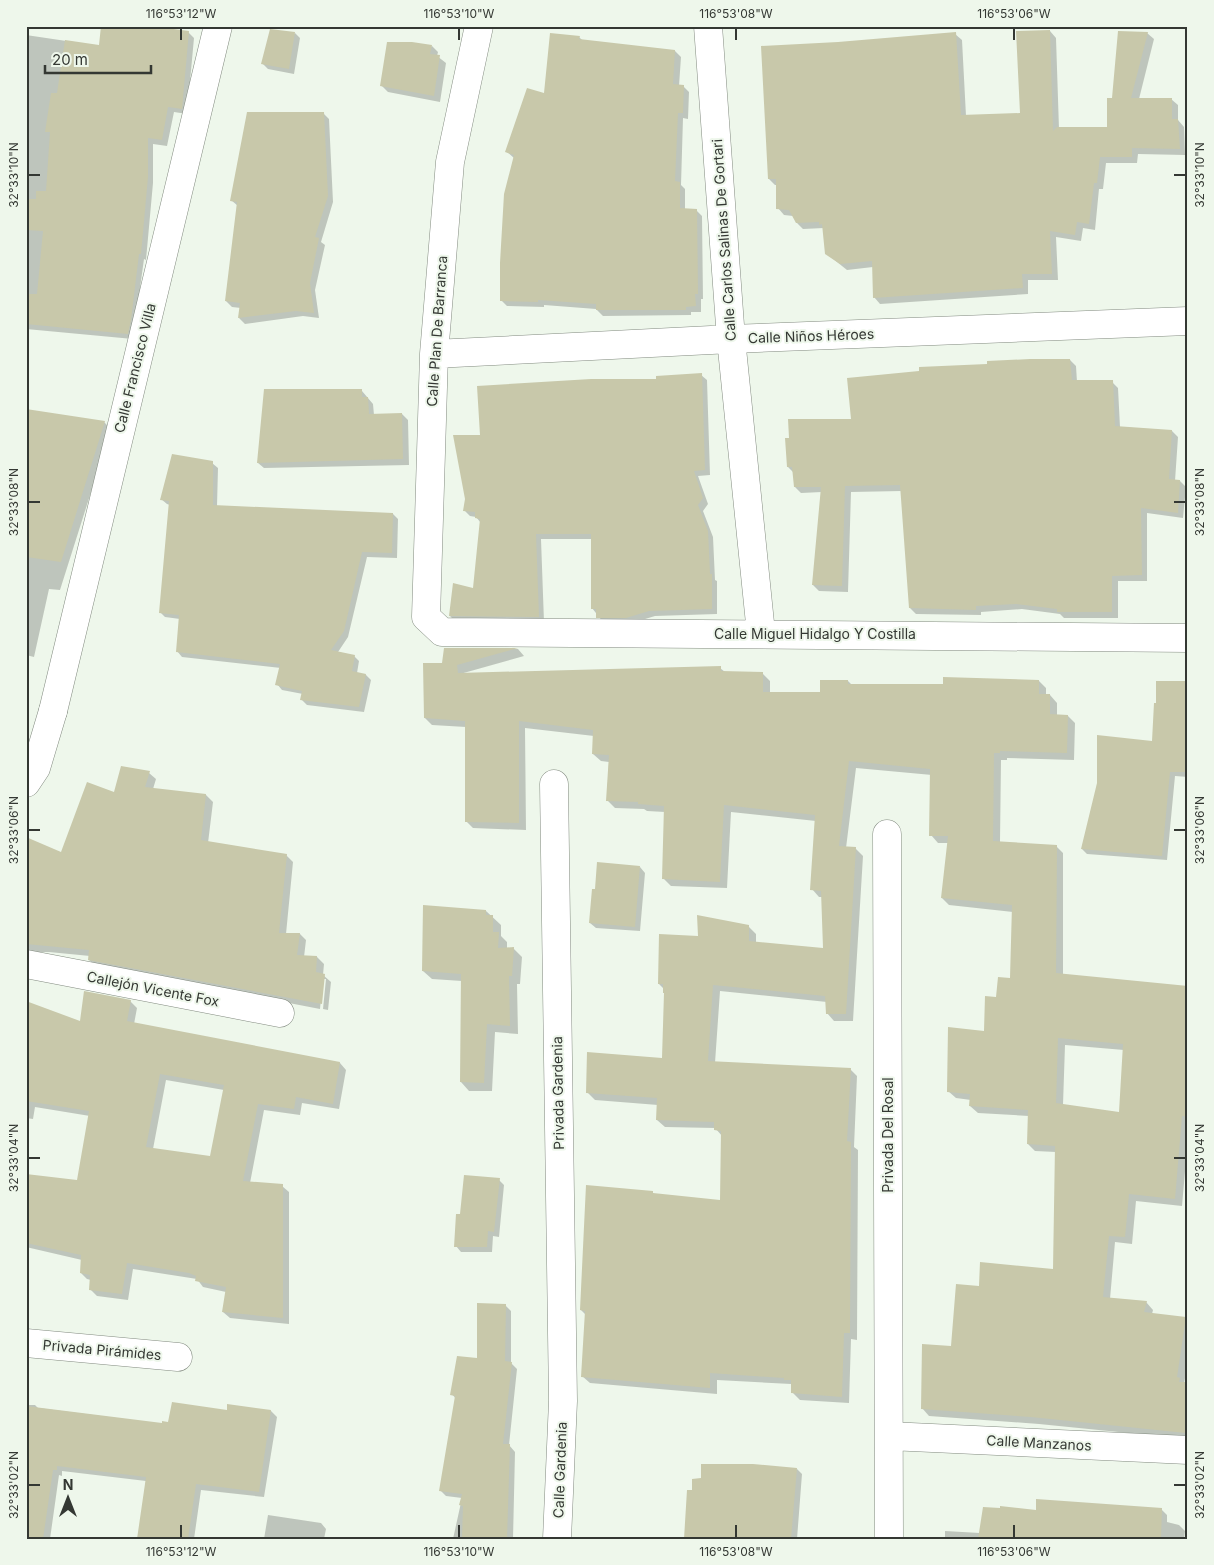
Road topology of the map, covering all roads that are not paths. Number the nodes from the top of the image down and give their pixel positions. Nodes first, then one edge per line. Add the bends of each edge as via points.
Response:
1 (218, 26) edge
2 (479, 26) edge
3 (708, 26) edge
4 (1188, 321) edge
5 (731, 339) junction
6 (434, 354) junction
7 (442, 632) joint
8 (761, 634) junction
9 (1188, 638) edge
10 (26, 783) edge
11 (554, 784) dead end
12 (887, 834) dead end
13 (26, 964) edge
14 (280, 1013) dead end
15 (26, 1343) edge
16 (178, 1357) dead end
17 (563, 1401) joint
18 (889, 1436) junction
19 (1188, 1450) edge
20 (557, 1539) edge
21 (889, 1539) edge

1 - 10 street, Calle Francisco Villa via 53,711 36,768
2 - 6 street, Calle Plan De Barranca via 450,162
3 - 5 street, Calle Carlos Salinas De Gortari
4 - 5 street, Calle Niños Héroes
5 - 6 street, Calle Niños Héroes
5 - 8 street, Calle Carlos Salinas De Gortari
6 - 7 street, Calle Plan De Barranca via 426,617
7 - 8 street, Calle Miguel Hidalgo Y Costilla
8 - 9 street, Calle Miguel Hidalgo Y Costilla
11 - 17 street, Privada Gardenia
12 - 18 street, Privada Del Rosal
13 - 14 street, Callejón Vicente Fox
15 - 16 street, Privada Pirámides
17 - 20 street, Calle Gardenia
18 - 19 street, Calle Manzanos
18 - 21 street, Privada Del Rosal

